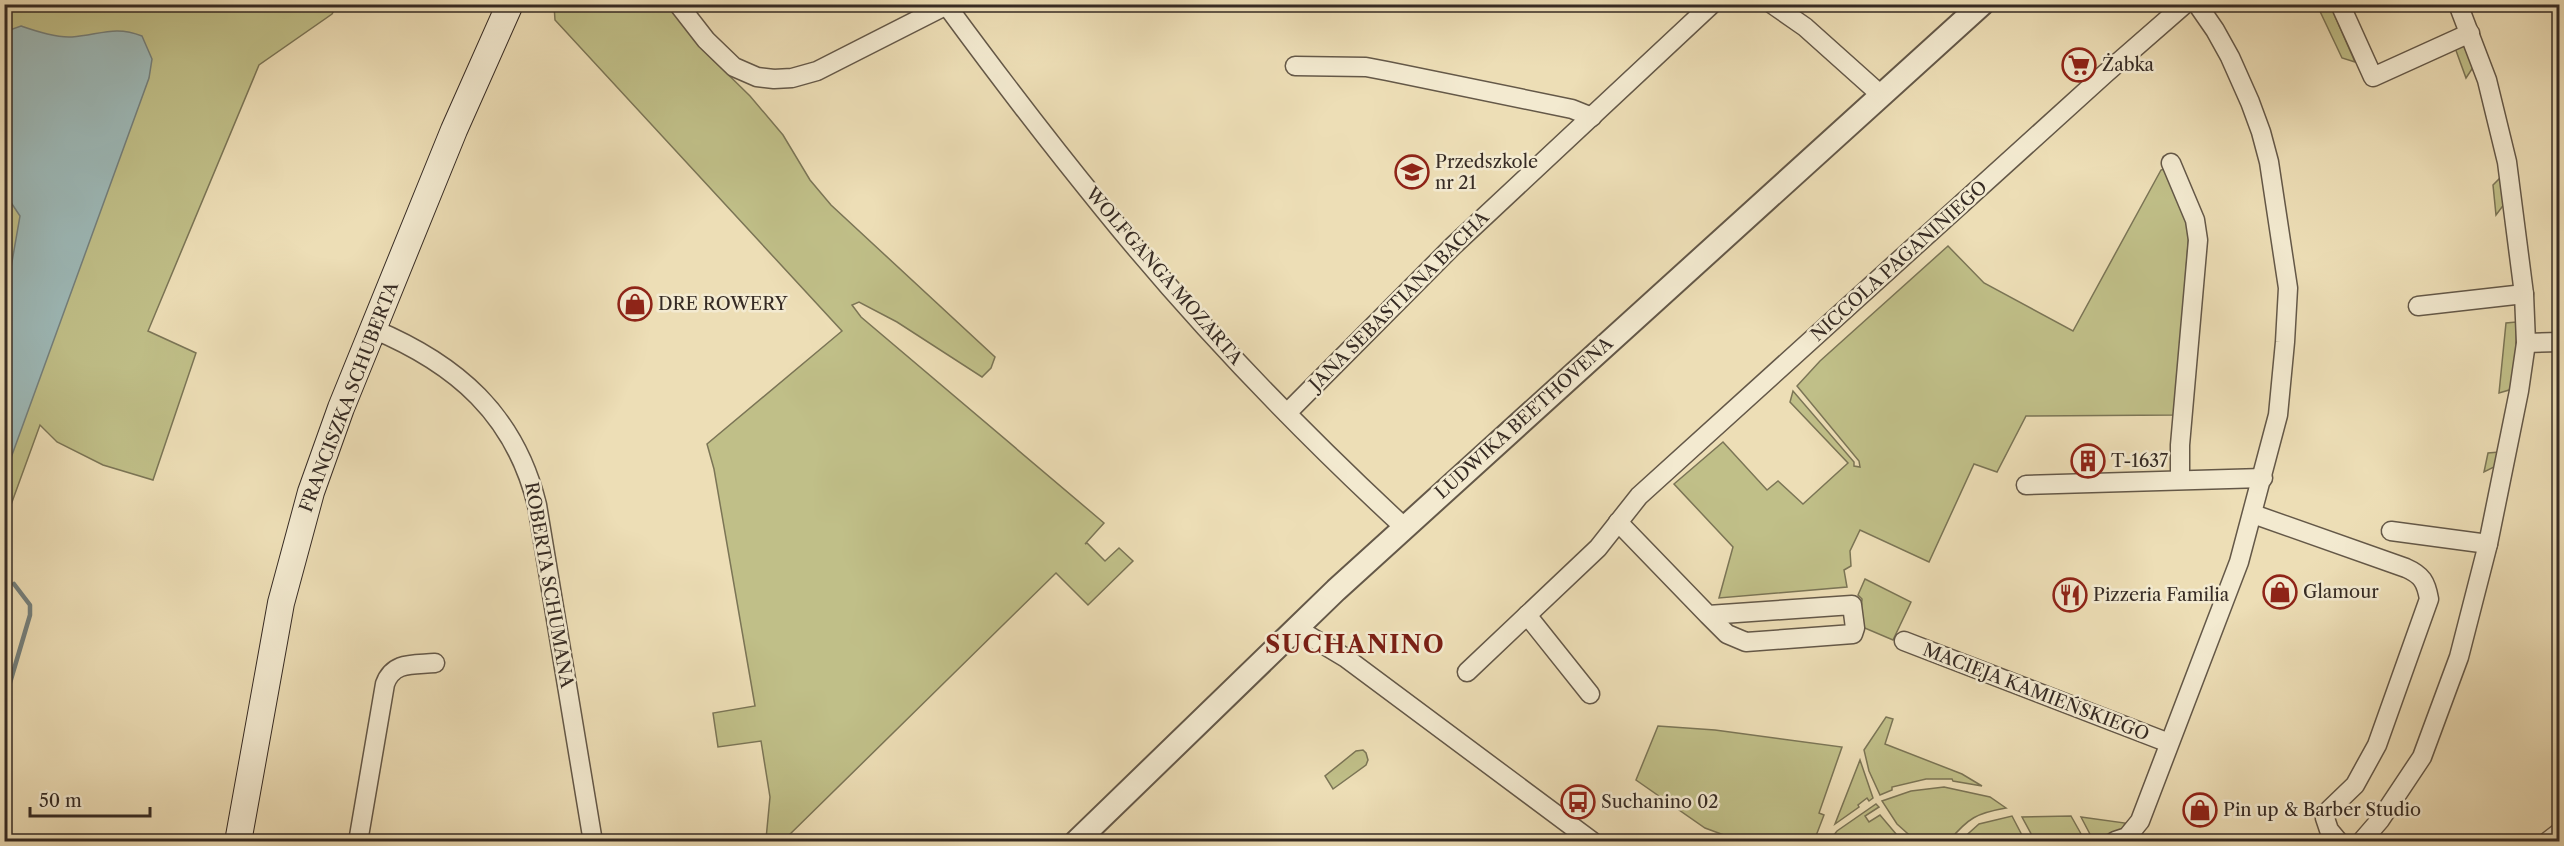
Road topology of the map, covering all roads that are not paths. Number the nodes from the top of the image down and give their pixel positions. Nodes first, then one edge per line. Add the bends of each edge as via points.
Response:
1 (510, 4) edge
2 (678, 4) edge
3 (1712, 4) edge
4 (1772, 4) edge
5 (1982, 4) edge
6 (2185, 4) edge
7 (2197, 4) edge
8 (2340, 4) edge
9 (2458, 4) edge
10 (948, 5) edge
11 (2470, 33) junction
12 (1295, 66) dead end
13 (1881, 95) junction
14 (1592, 117) junction
15 (2171, 163) dead end
16 (2524, 294) junction
17 (2418, 306) dead end
18 (373, 329) junction
19 (2559, 342) edge
20 (2526, 343) junction
21 (1287, 413) junction
22 (2180, 478) junction
23 (2263, 478) junction
24 (2026, 485) dead end
25 (2253, 514) junction
26 (1618, 522) junction
27 (1404, 527) junction
28 (2391, 531) dead end
29 (2488, 544) junction
30 (1527, 615) junction
31 (1708, 615) junction
32 (1296, 628) junction
33 (1904, 641) dead end
34 (435, 663) dead end
35 (1467, 672) dead end
36 (1590, 694) dead end
37 (2169, 743) junction
38 (2559, 832) edge
39 (2115, 841) edge
40 (238, 842) edge
41 (358, 842) edge
42 (593, 842) edge
43 (1076, 842) edge
44 (1593, 842) edge
45 (2339, 842) edge
46 (2361, 842) edge
47 (2547, 842) edge

1 - 18 main road, FRANCISZKA SCHUBERTA
2 - 10 street via 734,67 774,79 817,71
3 - 14 street, JANA SEBASTIANA BACHA
4 - 13 street via 1813,34
5 - 13 street, LUDWIKA BEETHOVENA
6 - 26 street, NICCOLA PAGANINIEGO via 1639,496
7 - 23 street via 2230,57 2261,132 2287,277 2278,415
8 - 11 street via 2373,77
9 - 11 street
10 - 21 street, WOLFGANGA MOZARTA via 1103,209 1180,299
11 - 16 street via 2501,133
12 - 14 street via 1366,67 1572,109
13 - 27 street, LUDWIKA BEETHOVENA
14 - 21 street, JANA SEBASTIANA BACHA via 1453,246
15 - 22 street via 2195,220 2198,240
16 - 17 street
16 - 20 street
18 - 40 main road, FRANCISZKA SCHUBERTA via 327,446 293,554
18 - 42 street, ROBERTA SCHUMANA via 433,360 469,386 502,424 527,471 537,505
19 - 20 street
20 - 29 street via 2520,391
21 - 27 street, WOLFGANGA MOZARTA
22 - 23 street
22 - 24 street
23 - 25 street
25 - 37 street via 2239,562
25 - 45 street via 2412,571 2425,580 2429,599 2377,745 2355,784 2325,818
26 - 30 street, NICCOLA PAGANINIEGO via 1598,548
26 - 31 street
27 - 32 street, LUDWIKA BEETHOVENA
28 - 29 street
29 - 46 street via 2459,657 2422,757
30 - 35 street, NICCOLA PAGANINIEGO
30 - 36 street
31 - 31 street via 1852,605 1854,628 1852,634 1746,642 1727,634
32 - 43 street, LUDWIKA BEETHOVENA
32 - 44 street via 1346,658
33 - 37 street, MACIEJA KAMIEŃSKIEGO
34 - 41 street via 399,666 388,675
37 - 39 street via 2140,821 2127,837
38 - 47 street

